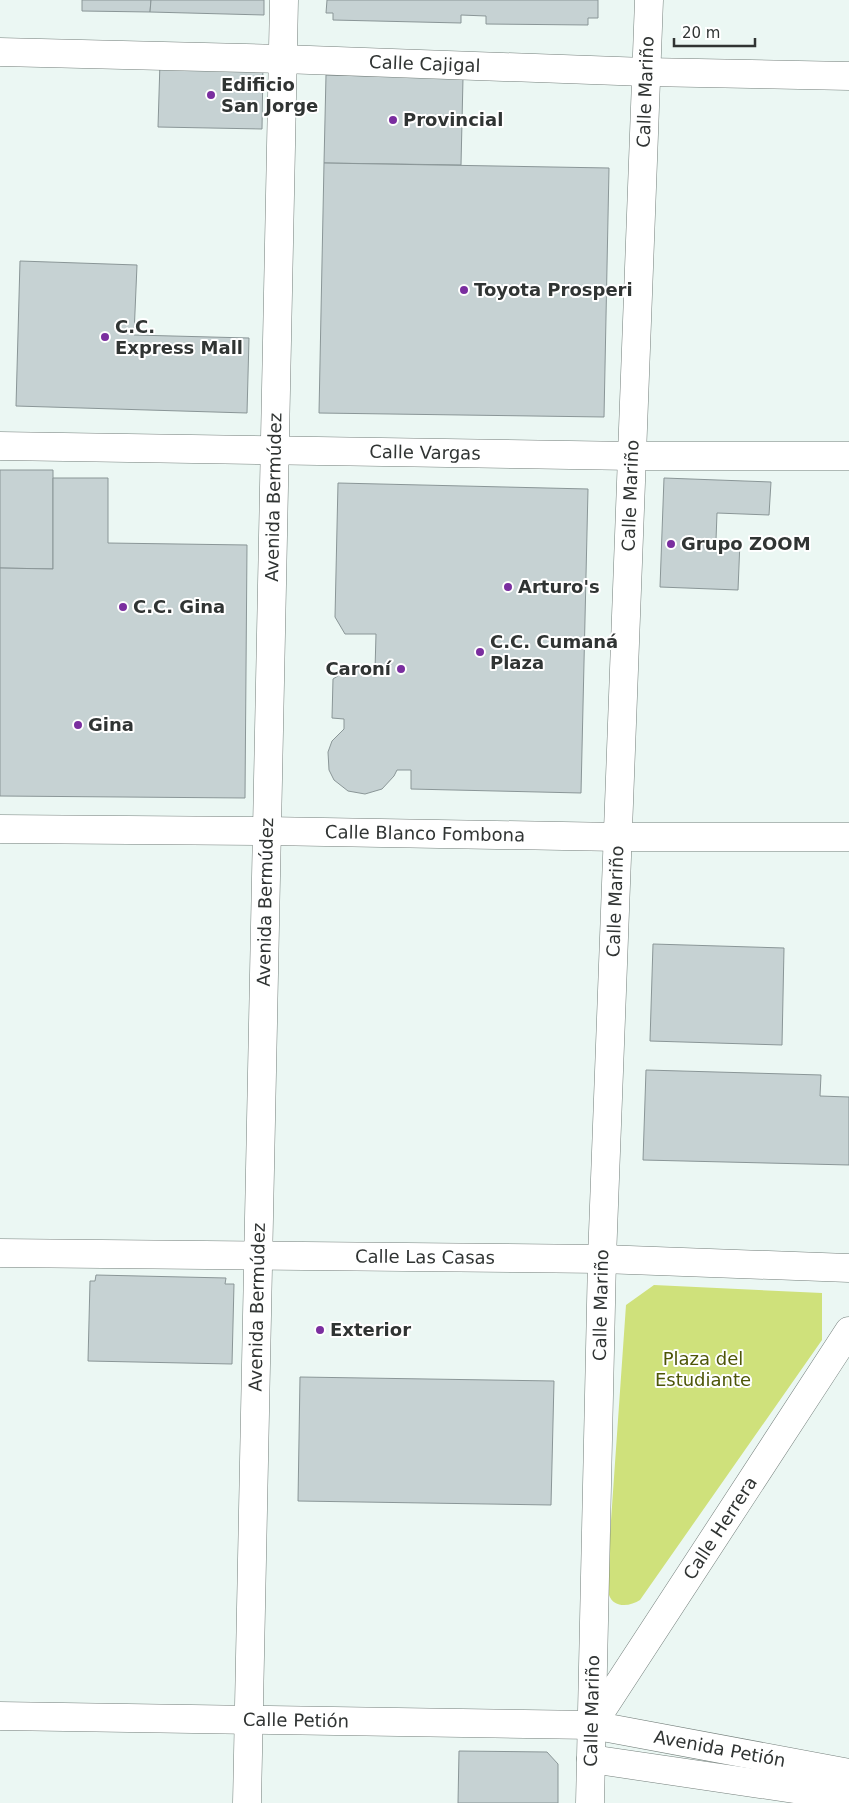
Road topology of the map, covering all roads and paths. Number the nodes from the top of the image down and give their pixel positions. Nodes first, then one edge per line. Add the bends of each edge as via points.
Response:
1 (284, 0) edge
2 (649, 0) edge
3 (0, 52) edge
4 (282, 58) junction
5 (646, 72) junction
6 (849, 76) edge
7 (0, 446) edge
8 (275, 450) junction
9 (632, 456) junction
10 (849, 456) edge
11 (0, 829) edge
12 (267, 831) junction
13 (618, 837) junction
14 (849, 837) edge
15 (0, 1253) edge
16 (258, 1255) junction
17 (602, 1259) junction
18 (849, 1268) edge
19 (849, 1331) edge
20 (0, 1716) edge
21 (249, 1720) junction
22 (592, 1725) junction
23 (591, 1759) junction
24 (849, 1773) edge
25 (849, 1797) edge
26 (248, 1803) edge
27 (590, 1803) edge

1 - 4 street, Avenida Bermúdez
2 - 5 street, Calle Mariño
3 - 4 street, Calle Cajigal
4 - 5 street, Calle Cajigal
4 - 8 street, Avenida Bermúdez
5 - 6 street, Calle Cajigal
5 - 9 street, Calle Mariño
7 - 8 street, Calle Vargas
8 - 9 street, Calle Vargas
8 - 12 street, Avenida Bermúdez
9 - 10 street, Calle Vargas
9 - 13 street, Calle Mariño
11 - 12 street, Calle Blanco Fombona
12 - 13 street, Calle Blanco Fombona
12 - 16 street, Avenida Bermúdez
13 - 14 street, Calle Blanco Fombona
13 - 17 street, Calle Mariño
15 - 16 street, Calle Las Casas
16 - 17 street, Calle Las Casas
16 - 21 street, Avenida Bermúdez
17 - 18 street, Calle Las Casas
17 - 22 street, Calle Mariño
19 - 22 street, Calle Herrera
20 - 21 street, Calle Petión
21 - 22 street, Calle Petión
21 - 26 street, Avenida Bermúdez
22 - 23 street, Calle Mariño
22 - 24 street, Avenida Petión
23 - 25 street, Avenida Petión
23 - 27 street, Calle Mariño

